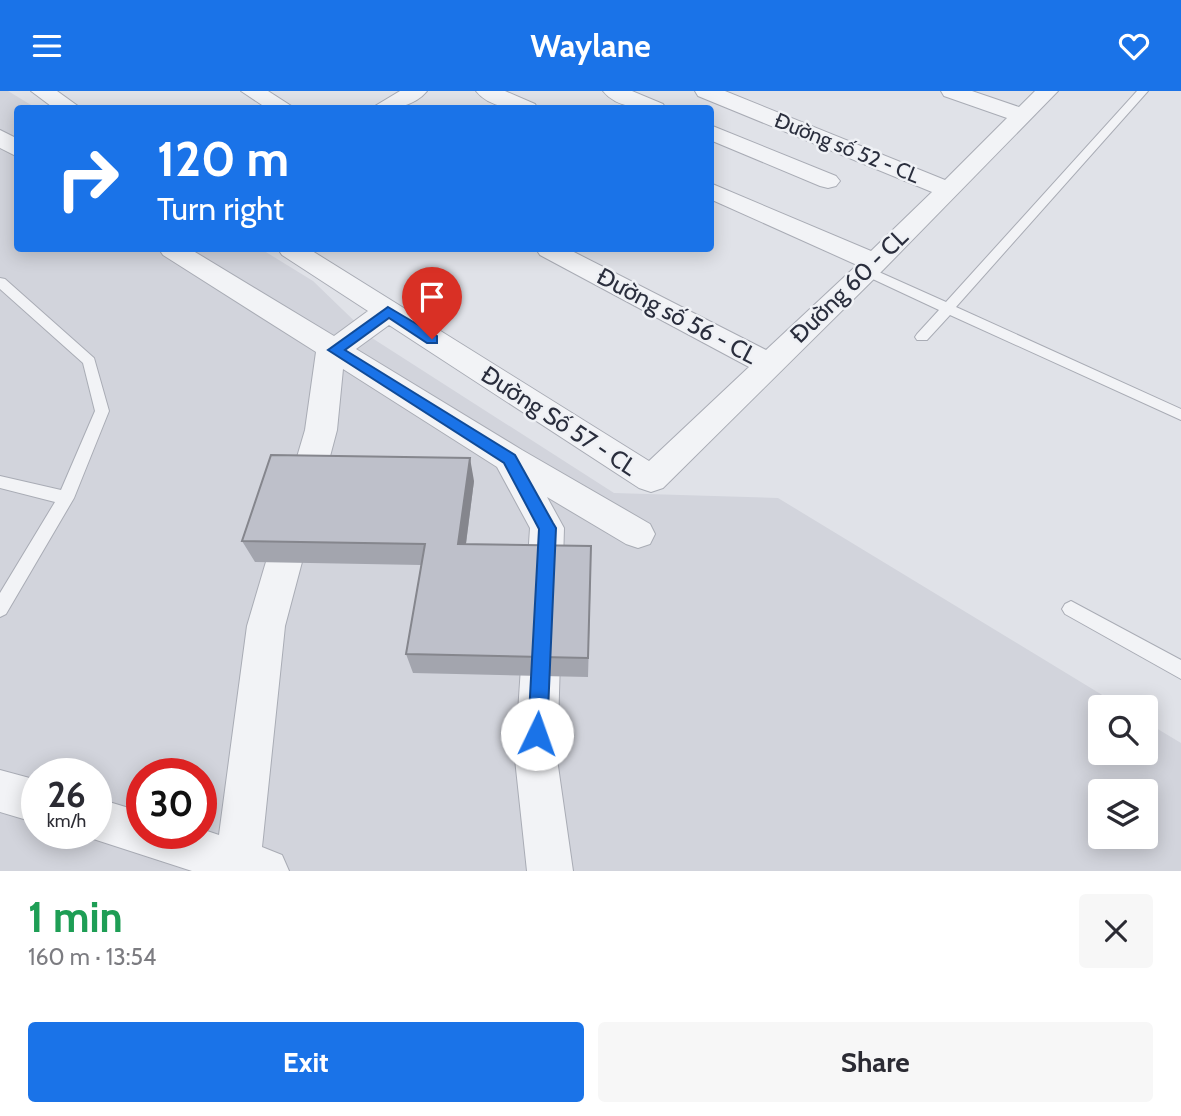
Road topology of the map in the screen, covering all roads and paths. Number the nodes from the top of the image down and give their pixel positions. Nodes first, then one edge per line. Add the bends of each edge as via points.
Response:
1 (41, 91) edge
2 (252, 91) edge
3 (416, 91) edge
4 (487, 91) edge
5 (614, 91) edge
6 (706, 91) edge
7 (952, 91) edge
8 (1047, 91) edge
9 (1143, 91) edge
10 (64, 105) edge
11 (278, 105) edge
12 (389, 105) edge
13 (518, 105) edge
14 (647, 105) edge
15 (1023, 116) junction
16 (714, 134) edge
17 (828, 181) dead end
18 (949, 190) junction
19 (714, 192) edge
20 (177, 252) edge
21 (296, 252) edge
22 (555, 252) edge
23 (870, 267) junction
24 (0, 282) edge
25 (947, 309) junction
26 (388, 311) junction
27 (922, 337) dead end
28 (333, 349) junction
29 (768, 364) junction
30 (1181, 415) edge
31 (510, 459) junction
32 (651, 479) joint
33 (0, 482) edge
34 (66, 498) junction
35 (638, 534) dead end
36 (0, 609) edge
37 (1071, 609) dead end
38 (1181, 670) edge
39 (0, 792) edge
40 (21, 798) edge
41 (112, 825) edge
42 (252, 867) edge
43 (550, 871) edge

1 - 10 street
2 - 11 street
3 - 12 street
4 - 13 street
5 - 14 street
6 - 18 street, Đường số 52 - CL
7 - 15 street
8 - 15 street, Đường 60 - CL
9 - 25 lane
15 - 18 street, Đường 60 - CL
16 - 17 street
18 - 23 street, Đường 60 - CL
19 - 23 street
20 - 28 street
21 - 26 street, Đường Số 57 - CL
22 - 29 street, Đường số 56 - CL
23 - 25 lane
23 - 29 street, Đường 60 - CL
24 - 34 lane via 89,361 102,411
25 - 27 lane
25 - 30 lane
26 - 28 street
26 - 32 street, Đường Số 57 - CL
28 - 31 street
28 - 42 street via 321,430 266,626
29 - 32 street, Đường 60 - CL
31 - 35 street
31 - 43 street via 547,528 536,759
33 - 34 lane
34 - 36 lane
37 - 38 lane
39 - 40 street
41 - 42 street

